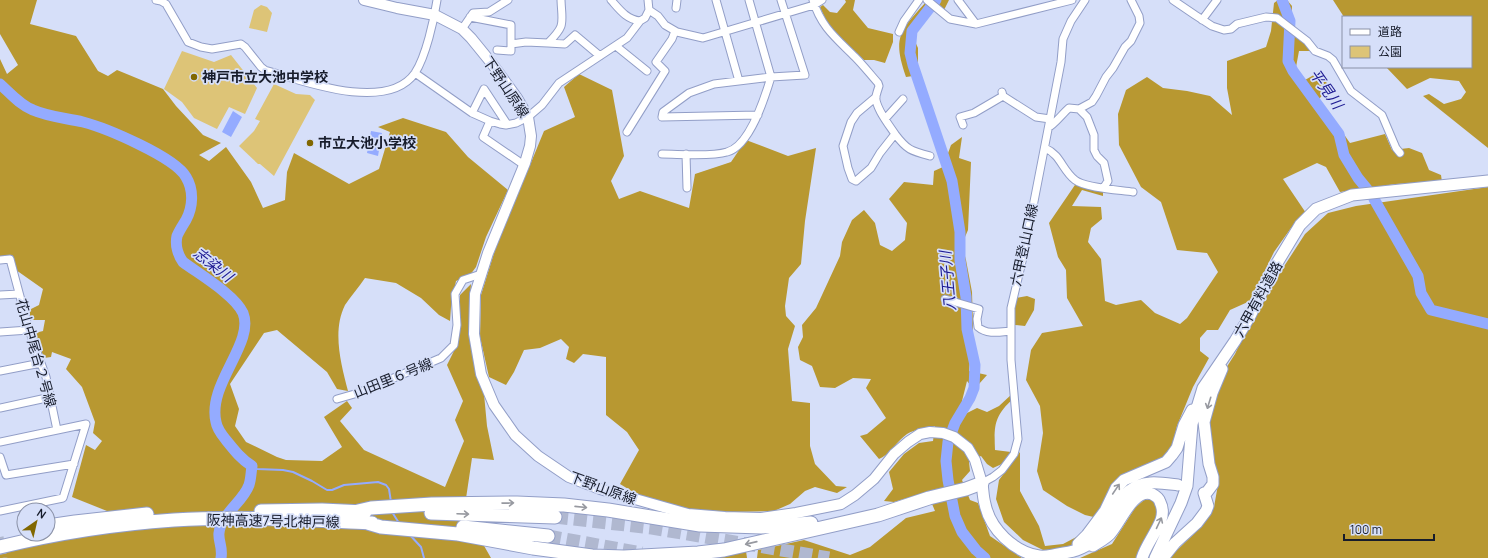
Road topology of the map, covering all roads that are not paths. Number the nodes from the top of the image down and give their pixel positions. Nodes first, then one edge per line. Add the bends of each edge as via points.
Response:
1 (156, 0) edge
2 (364, 0) edge
3 (437, 0) edge
4 (508, 0) edge
5 (561, 0) edge
6 (611, 0) edge
7 (648, 0) edge
8 (716, 0) edge
9 (749, 0) edge
10 (781, 0) edge
11 (822, 0) edge
12 (919, 0) edge
13 (958, 0) edge
14 (1072, 0) edge
15 (1085, 0) edge
16 (1131, 0) edge
17 (1173, 0) edge
18 (1217, 0) edge
19 (928, 1) edge
20 (813, 2) edge
21 (400, 4) edge
22 (649, 10) junction
23 (786, 13) junction
24 (435, 15) junction
25 (470, 17) junction
26 (1202, 20) junction
27 (640, 21) junction
28 (756, 23) junction
29 (976, 24) junction
30 (462, 29) junction
31 (675, 31) junction
32 (726, 32) junction
33 (899, 32) dead end
34 (548, 43) junction
35 (511, 44) junction
36 (616, 46) junction
37 (497, 50) dead end
38 (600, 56) junction
39 (647, 72) dead end
40 (415, 73) junction
41 (771, 77) junction
42 (740, 81) junction
43 (876, 96) junction
44 (903, 99) dead end
45 (1079, 109) junction
46 (472, 112) junction
47 (758, 115) junction
48 (528, 117) junction
49 (885, 119) junction
50 (1050, 119) junction
51 (490, 121) junction
52 (508, 124) junction
53 (962, 125) dead end
54 (1049, 127) junction
55 (627, 132) dead end
56 (896, 134) junction
57 (1045, 148) junction
58 (1400, 153) dead end
59 (662, 154) dead end
60 (686, 154) junction
61 (930, 156) dead end
62 (524, 165) junction
63 (1488, 180) edge
64 (1104, 187) junction
65 (687, 188) dead end
66 (1134, 192) dead end
67 (0, 260) edge
68 (481, 274) junction
69 (19, 294) junction
70 (0, 295) edge
71 (945, 299) dead end
72 (29, 330) junction
73 (1011, 331) junction
74 (0, 332) edge
75 (1235, 341) junction
76 (41, 363) junction
77 (0, 370) edge
78 (1203, 388) junction
79 (50, 398) junction
80 (337, 399) dead end
81 (0, 408) edge
82 (57, 430) junction
83 (0, 442) edge
84 (0, 457) edge
85 (74, 464) junction
86 (982, 483) junction
87 (1178, 485) dead end
88 (1192, 488) dead end
89 (1204, 493) junction
90 (0, 511) edge
91 (878, 515) junction
92 (361, 517) junction
93 (555, 517) tunnel mouth
94 (56, 526) edge
95 (76, 526) junction
96 (16, 533) edge
97 (548, 536) tunnel mouth
98 (0, 538) edge
99 (0, 547) edge
100 (1068, 553) junction
101 (1142, 558) edge
102 (1155, 558) edge
103 (1163, 558) edge

1 - 40 street via 166,4 188,42 212,49 241,44 265,70 330,89 384,91 400,86
2 - 21 street, 下野山原線
3 - 24 street
4 - 25 street via 489,12 473,13
5 - 34 street via 562,26
6 - 27 street via 623,14
7 - 22 street
8 - 32 street
9 - 28 street
10 - 23 street
11 - 20 street
12 - 33 street via 904,20
13 - 29 street
14 - 29 street
15 - 50 street, 六甲登山口線 via 1063,39
16 - 45 street via 1140,22 1092,102
17 - 26 street
18 - 26 street
19 - 29 street via 950,19
20 - 23 street
20 - 43 street via 826,28 878,83
21 - 24 street, 下野山原線
22 - 27 street
22 - 31 street
23 - 28 street
23 - 41 street via 805,75
24 - 30 street, 下野山原線
24 - 40 street
25 - 30 street
25 - 35 street via 511,25
26 - 58 street via 1224,30 1266,17 1276,18 1316,51 1333,60 1351,91 1382,115
27 - 36 street via 627,38
28 - 32 street
28 - 41 street
30 - 48 street, 下野山原線 via 492,65
31 - 32 street via 703,38
31 - 55 street via 656,62 665,71
32 - 42 street
34 - 35 street
34 - 38 street via 565,44 575,35
35 - 37 street via 511,51
36 - 38 street
36 - 39 street
38 - 48 street via 559,83 542,105
40 - 46 street
41 - 42 street
41 - 47 street
42 - 47 street via 714,84 689,93 663,112 662,117
43 - 49 street
43 - 56 street via 857,112 843,146 852,179 856,181 871,168
44 - 49 street
45 - 54 street via 1069,108 1053,126
45 - 64 street via 1087,117 1094,135 1094,150 1104,163 1108,181
46 - 51 street
46 - 52 street via 484,89
47 - 60 street via 748,132 728,152
48 - 52 street
48 - 62 street, 下野山原線 via 531,136
49 - 56 street
50 - 53 street via 1036,117 1002,94 974,113 960,117
50 - 54 street, 六甲登山口線
51 - 52 street
51 - 62 street via 483,137
54 - 57 street, 六甲登山口線
56 - 61 street via 903,145 912,151
57 - 64 street via 1053,152 1075,181 1094,187
57 - 73 street, 六甲登山口線 via 1011,308
59 - 60 street
60 - 65 street
62 - 68 street, 下野山原線
63 - 75 main road, 六甲有料道路 via 1352,195 1316,209 1300,225
64 - 66 street
67 - 69 street, 花山中尾台２号線 via 10,259
68 - 80 street, 山田里６号線 via 463,280 455,294 457,325 454,346 441,358 358,393
68 - 86 street, 下野山原線 via 476,294 474,334 481,374 494,406 515,435 538,456 569,477 600,489 688,514 761,518 841,504 874,478 908,442 920,434 930,432 954,437 968,448 975,460
69 - 70 street
69 - 72 street, 花山中尾台２号線
71 - 73 street via 979,309 978,328 982,331
72 - 74 street
72 - 76 street, 花山中尾台２号線
73 - 86 street, 六甲登山口線 via 1018,439 1014,454 1002,470
75 - 78 main road, 六甲有料道路
75 -> 89 main road via 1212,393 1204,422 1213,477 1213,484
76 - 77 street
76 - 79 street, 花山中尾台２号線
100 -> 78 main road via 1087,536 1106,511 1116,488 1124,480 1166,462 1172,455
78 - 102 main road, 六甲有料道路 via 1192,424 1187,486
79 - 81 street
79 - 82 street, 花山中尾台２号線
82 - 83 street
82 - 85 street via 86,424
84 - 85 street via 6,475
85 - 90 street via 63,498
86 - 91 highway
86 - 100 main road via 985,505 1004,537 1019,548 1038,556
87 - 100 main road via 1149,483 1136,486 1121,499 1105,527 1093,541 1080,550
88 - 89 main road
89 - 103 main road via 1208,506 1206,511
92 -> 91 highway via 371,508 432,504 542,503 608,510 700,525 761,527
91 -> 92 highway via 724,550 624,557 592,556 458,534 382,527
92 -> 93 highway, 阪神高速7号北神戸線
92 - 95 highway, 阪神高速7号北神戸線 via 174,520
92 - 97 highway, 阪神高速7号北神戸線
94 - 95 highway, 阪神高速7号北神戸線
95 - 99 highway, 阪神高速7号北神戸線
96 - 98 highway
101 -> 100 main road via 1162,519 1163,507 1159,499 1147,493 1137,497 1129,505 1118,524 1103,540 1081,553

